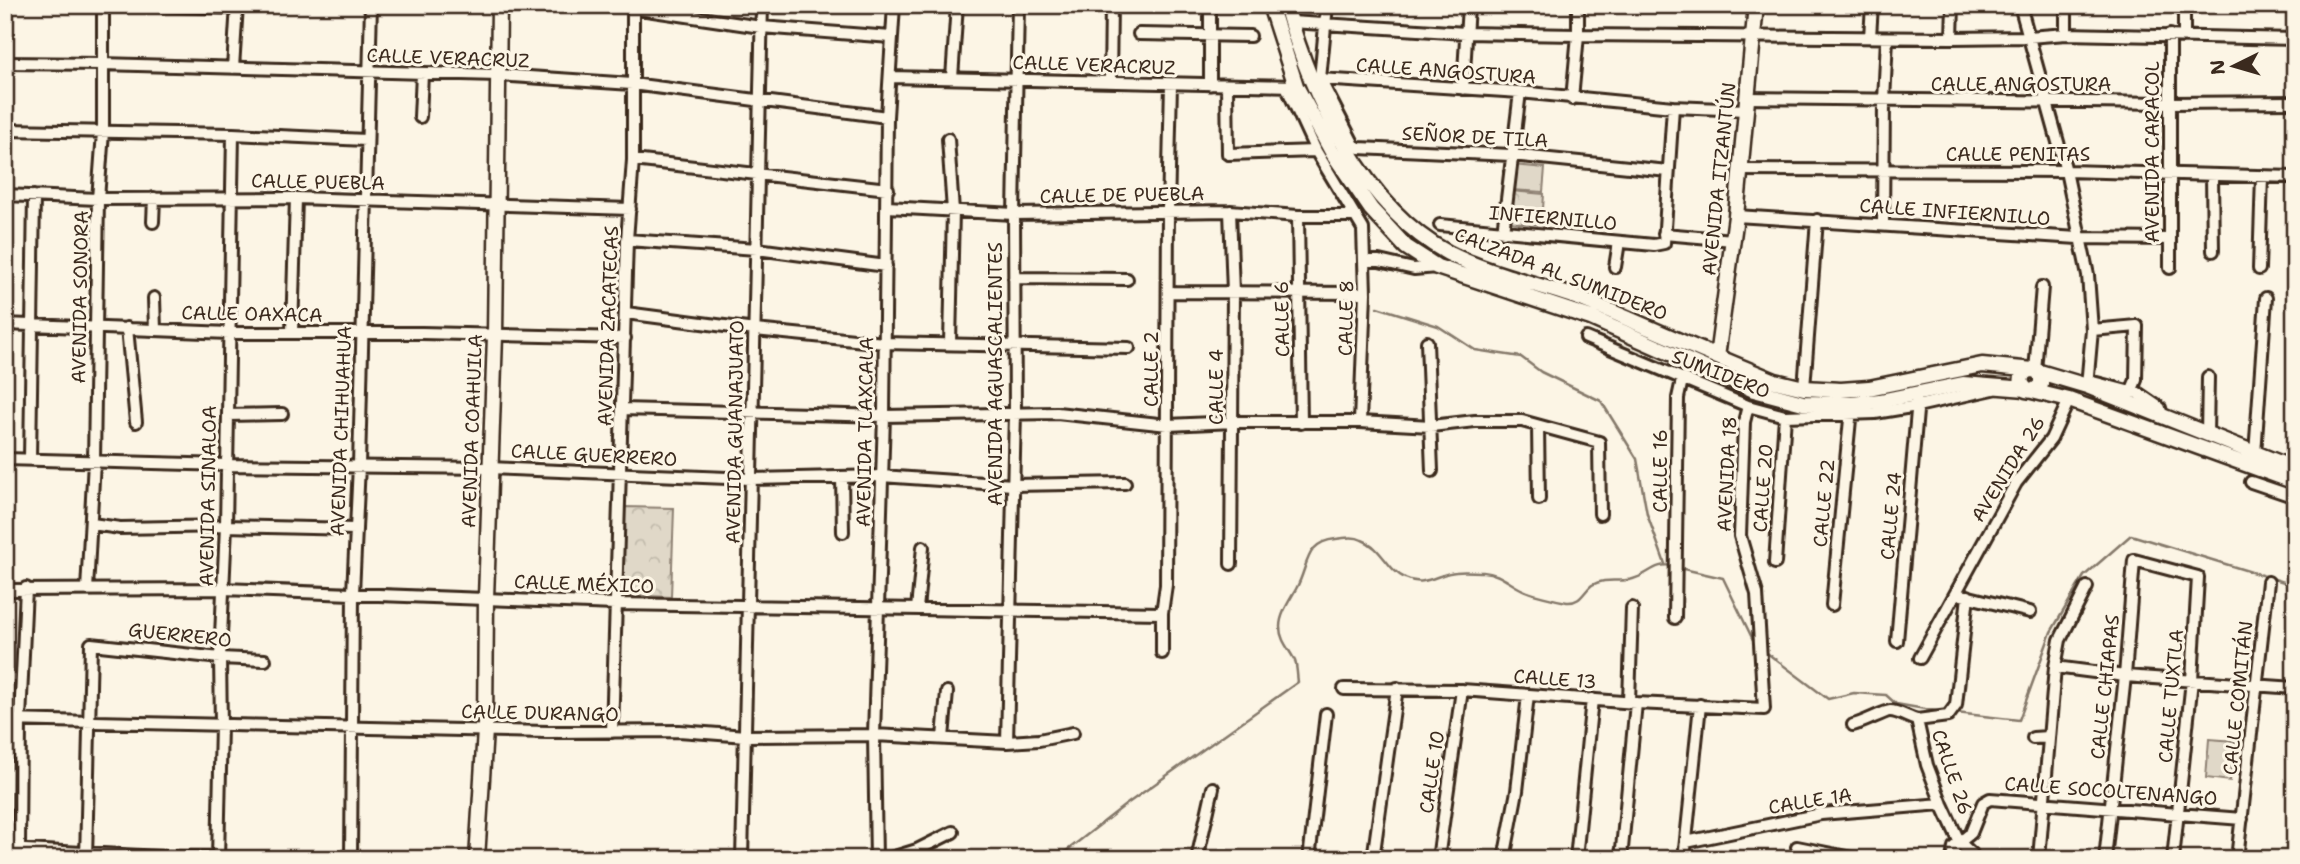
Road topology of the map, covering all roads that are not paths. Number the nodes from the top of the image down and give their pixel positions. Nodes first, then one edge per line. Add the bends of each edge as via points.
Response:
1 (103, 5) edge
2 (149, 5) edge
3 (371, 5) edge
4 (499, 5) edge
5 (762, 5) edge
6 (894, 5) edge
7 (957, 5) edge
8 (1017, 5) edge
9 (1111, 5) edge
10 (1210, 5) edge
11 (1270, 5) edge
12 (1286, 5) edge
13 (1327, 5) edge
14 (1468, 5) edge
15 (1578, 5) edge
16 (1756, 5) edge
17 (1872, 5) edge
18 (1953, 5) edge
19 (2020, 5) edge
20 (2066, 5) edge
21 (2184, 5) edge
22 (237, 6) edge
23 (634, 6) edge
24 (1291, 22) junction
25 (1326, 24) junction
26 (761, 27) junction
27 (1466, 33) junction
28 (1139, 34) dead end
29 (1211, 34) junction
30 (2066, 34) junction
31 (1578, 35) junction
32 (2170, 35) junction
33 (2183, 35) junction
34 (1250, 36) dead end
35 (891, 37) junction
36 (1752, 37) junction
37 (1870, 37) junction
38 (2029, 37) junction
39 (1887, 38) junction
40 (1952, 38) junction
41 (2295, 39) edge
42 (5, 63) edge
43 (102, 64) junction
44 (233, 68) junction
45 (368, 73) junction
46 (422, 74) junction
47 (498, 75) junction
48 (890, 77) junction
49 (952, 78) junction
50 (1015, 80) junction
51 (1316, 81) junction
52 (1110, 82) junction
53 (632, 84) junction
54 (1171, 84) junction
55 (1210, 85) junction
56 (1227, 86) junction
57 (1291, 86) junction
58 (1463, 89) junction
59 (1520, 92) junction
60 (1572, 99) junction
61 (760, 100) junction
62 (1884, 101) junction
63 (2046, 102) junction
64 (2295, 102) edge
65 (2169, 103) junction
66 (1746, 104) junction
67 (1673, 107) junction
68 (420, 117) dead end
69 (887, 117) junction
70 (5, 130) edge
71 (103, 132) junction
72 (233, 134) junction
73 (948, 139) dead end
74 (366, 140) junction
75 (1316, 151) junction
76 (1511, 155) junction
77 (633, 160) junction
78 (1741, 170) junction
79 (1668, 171) junction
80 (2066, 171) junction
81 (1884, 172) junction
82 (2168, 174) junction
83 (758, 175) junction
84 (2212, 175) junction
85 (2262, 176) junction
86 (2295, 177) edge
87 (888, 189) junction
88 (5, 195) edge
89 (34, 196) junction
90 (154, 198) junction
91 (296, 198) junction
92 (98, 199) junction
93 (233, 199) junction
94 (365, 199) junction
95 (496, 205) junction
96 (887, 207) junction
97 (630, 209) junction
98 (953, 211) junction
99 (1230, 211) junction
100 (1168, 212) junction
101 (1014, 215) junction
102 (1298, 216) junction
103 (1356, 216) junction
104 (1736, 216) junction
105 (1817, 220) junction
106 (153, 222) dead end
107 (1883, 224) junction
108 (1440, 225) dead end
109 (1503, 232) junction
110 (1664, 239) junction
111 (2078, 239) junction
112 (2171, 239) junction
113 (627, 240) junction
114 (1733, 240) junction
115 (1619, 242) junction
116 (757, 249) junction
117 (2213, 251) dead end
118 (1364, 261) junction
119 (886, 266) junction
120 (1437, 267) junction
121 (1615, 267) dead end
122 (2170, 268) dead end
123 (2259, 269) dead end
124 (1014, 278) junction
125 (1127, 279) dead end
126 (2042, 287) dead end
127 (1169, 292) junction
128 (1233, 292) junction
129 (1299, 293) junction
130 (1365, 293) junction
131 (154, 298) dead end
132 (2266, 298) dead end
133 (626, 313) junction
134 (5, 324) edge
135 (32, 326) junction
136 (127, 328) junction
137 (97, 329) junction
138 (155, 330) junction
139 (755, 330) junction
140 (2092, 330) junction
141 (292, 332) junction
142 (362, 332) junction
143 (229, 333) junction
144 (495, 336) junction
145 (625, 338) junction
146 (1586, 338) dead end
147 (1427, 342) dead end
148 (884, 343) junction
149 (950, 343) junction
150 (1014, 344) junction
151 (1129, 348) dead end
152 (1717, 357) junction
153 (2035, 371) junction
154 (2208, 377) dead end
155 (1682, 380) junction
156 (2088, 383) junction
157 (2000, 386) junction
158 (1804, 388) junction
159 (2029, 390) junction
160 (2130, 392) junction
161 (1916, 400) junction
162 (2069, 400) junction
163 (1748, 406) junction
164 (622, 409) junction
165 (1851, 409) junction
166 (753, 412) junction
167 (1014, 413) junction
168 (282, 414) dead end
169 (228, 415) junction
170 (884, 416) junction
171 (1786, 416) junction
172 (2162, 417) junction
173 (136, 422) dead end
174 (1234, 422) junction
175 (1360, 422) junction
176 (1301, 423) junction
177 (1168, 425) junction
178 (1431, 426) junction
179 (1538, 426) junction
180 (2207, 435) junction
181 (2255, 454) junction
182 (5, 459) edge
183 (30, 459) junction
184 (94, 461) junction
185 (359, 465) junction
186 (227, 466) junction
187 (490, 468) junction
188 (2295, 469) edge
189 (1432, 471) dead end
190 (619, 474) junction
191 (881, 476) junction
192 (842, 477) junction
193 (751, 479) junction
194 (2251, 482) dead end
195 (2295, 482) edge
196 (1125, 484) dead end
197 (1013, 485) junction
198 (2295, 497) edge
199 (1539, 499) dead end
200 (1600, 514) dead end
201 (92, 524) junction
202 (226, 526) junction
203 (355, 529) junction
204 (843, 533) dead end
205 (923, 547) dead end
206 (1775, 563) dead end
207 (1231, 564) dead end
208 (2197, 577) joint
209 (2268, 582) dead end
210 (2087, 587) dead end
211 (26, 588) junction
212 (223, 589) junction
213 (5, 590) edge
214 (87, 590) junction
215 (353, 593) junction
216 (1955, 593) junction
217 (1968, 596) junction
218 (486, 598) junction
219 (615, 604) junction
220 (1832, 605) dead end
221 (748, 606) junction
222 (878, 608) junction
223 (1632, 608) dead end
224 (917, 609) junction
225 (1009, 611) junction
226 (2030, 612) dead end
227 (1162, 613) junction
228 (1675, 618) dead end
229 (1897, 641) dead end
230 (1161, 653) dead end
231 (220, 658) junction
232 (1920, 658) dead end
233 (265, 660) dead end
234 (2055, 667) junction
235 (2125, 676) junction
236 (2192, 680) junction
237 (2256, 687) junction
238 (1396, 688) junction
239 (2295, 688) edge
240 (1344, 689) dead end
241 (1462, 690) junction
242 (947, 692) dead end
243 (1528, 695) junction
244 (1592, 699) junction
245 (1633, 702) junction
246 (1700, 705) junction
247 (1764, 709) joint
248 (1326, 713) dead end
249 (5, 720) edge
250 (20, 720) junction
251 (1917, 720) junction
252 (89, 723) junction
253 (221, 725) junction
254 (1853, 725) dead end
255 (354, 728) junction
256 (485, 730) junction
257 (612, 732) junction
258 (1073, 733) dead end
259 (874, 735) junction
260 (746, 736) junction
261 (2048, 737) junction
262 (943, 738) junction
263 (2033, 738) dead end
264 (1007, 742) junction
265 (1213, 788) dead end
266 (2044, 802) junction
267 (1942, 804) junction
268 (2110, 807) junction
269 (2178, 814) junction
270 (2242, 819) junction
271 (953, 832) dead end
272 (1686, 842) junction
273 (1959, 843) junction
274 (1797, 847) dead end
275 (19, 848) junction
276 (5, 849) edge
277 (86, 856) edge
278 (218, 857) edge
279 (161, 858) edge
280 (299, 859) edge
281 (351, 859) edge
282 (477, 859) edge
283 (742, 859) edge
284 (876, 859) edge
285 (888, 859) edge
286 (1197, 859) edge
287 (1309, 859) edge
288 (1373, 859) edge
289 (1438, 859) edge
290 (1504, 859) edge
291 (1576, 859) edge
292 (1621, 859) edge
293 (1684, 859) edge
294 (1857, 859) edge
295 (1952, 859) edge
296 (1975, 859) edge
297 (2039, 859) edge
298 (2105, 859) edge
299 (2173, 859) edge
300 (2238, 859) edge

1 - 43 street, AVENIDA SONORA
2 - 22 street
3 - 45 street, AVENIDA CHIHUAHUA
4 - 47 main road, AVENIDA COAHUILA
5 - 26 street, AVENIDA GUANAJUATO
6 - 35 street, AVENIDA TLAXCALA
7 - 49 street
8 - 50 street, AVENIDA AGUASCALIENTES
9 - 52 street
10 - 29 street
11 - 57 main road, CALZADA AL SUMIDERO
12 - 24 main road, CALZADA AL SUMIDERO
13 - 25 street
14 - 27 street
15 - 31 street
16 - 36 main road, AVENIDA ITZANTÚN
17 - 37 street
18 - 40 street
19 - 38 street
20 - 30 street
21 - 33 street
22 - 44 street
23 - 26 street
23 - 53 street, AVENIDA ZACATECAS
24 - 25 street
24 - 51 main road, CALZADA AL SUMIDERO
25 - 27 street
25 - 51 street
26 - 35 street
26 - 61 street, AVENIDA GUANAJUATO
27 - 31 street
27 - 58 street
28 - 29 street
29 - 34 street
29 - 55 street
30 - 32 street
30 - 38 street
31 - 36 street
31 - 60 street
32 - 33 street
32 - 65 street, AVENIDA CARACOL
33 - 41 street
35 - 48 street, AVENIDA TLAXCALA
36 - 37 street
36 - 66 main road, AVENIDA ITZANTÚN
37 - 39 street
38 - 40 street
38 - 63 street
39 - 40 street
39 - 62 street
42 - 43 street, CALLE VERACRUZ
43 - 44 street, CALLE VERACRUZ
43 - 71 street, AVENIDA SONORA
44 - 45 street, CALLE VERACRUZ
45 - 46 street, CALLE VERACRUZ
45 - 74 street, AVENIDA CHIHUAHUA
46 - 47 street, CALLE VERACRUZ
46 - 68 street
47 - 53 street, CALLE VERACRUZ
47 - 95 main road, AVENIDA COAHUILA
48 - 49 street, CALLE VERACRUZ
48 - 69 street, AVENIDA TLAXCALA
49 - 50 street, CALLE VERACRUZ
50 - 52 street, CALLE VERACRUZ
50 - 101 street, AVENIDA AGUASCALIENTES
51 - 58 street, CALLE ANGOSTURA
51 - 76 street, SEÑOR DE TILA via 1359,148
51 - 152 main road, CALZADA AL SUMIDERO via 1328,117 1355,162 1417,234 1482,267 1580,299
52 - 54 street, CALLE VERACRUZ
53 - 61 street, CALLE VERACRUZ
53 - 77 street, AVENIDA ZACATECAS
54 - 55 street, CALLE VERACRUZ
54 - 100 street, CALLE 2
55 - 56 street, CALLE VERACRUZ
56 - 57 street, CALLE VERACRUZ
56 - 75 street via 1228,154
57 - 75 street, CALLE 8
57 - 120 main road, CALZADA AL SUMIDERO via 1371,209 1406,247
58 - 59 street, CALLE ANGOSTURA
59 - 60 street, CALLE ANGOSTURA
59 - 76 street
60 - 67 street, CALLE ANGOSTURA
61 - 69 street, CALLE VERACRUZ
61 - 83 street, AVENIDA GUANAJUATO
62 - 63 street, CALLE ANGOSTURA
62 - 66 street, CALLE ANGOSTURA
62 - 81 street
63 - 65 street, CALLE ANGOSTURA
63 - 80 street
64 - 65 street, CALLE ANGOSTURA
65 - 82 street, AVENIDA CARACOL
66 - 67 street, CALLE ANGOSTURA
66 - 78 main road, AVENIDA ITZANTÚN
67 - 79 street
69 - 87 street, AVENIDA TLAXCALA
70 - 71 street
71 - 72 street
71 - 92 street, AVENIDA SONORA
72 - 74 street
72 - 93 street, AVENIDA SINALOA
73 - 98 street
74 - 94 street, AVENIDA CHIHUAHUA
75 - 103 street, CALLE 8
76 - 79 street, SEÑOR DE TILA
76 - 109 street
77 - 83 street
77 - 97 street, AVENIDA ZACATECAS
78 - 81 street, CALLE PENITAS
78 - 104 main road, AVENIDA ITZANTÚN
79 - 110 street
80 - 81 street, CALLE PENITAS
80 - 82 street, CALLE PENITAS
80 - 111 street
81 - 107 street
82 - 84 street, CALLE PENITAS
82 - 112 street, AVENIDA CARACOL
83 - 87 street
83 - 116 street, AVENIDA GUANAJUATO
84 - 85 street, CALLE PENITAS
84 - 117 street
85 - 86 street, CALLE PENITAS
85 - 123 street
87 - 96 street, AVENIDA TLAXCALA
88 - 89 street, CALLE PUEBLA
89 - 92 street, CALLE PUEBLA
89 - 135 street
90 - 92 street, CALLE PUEBLA
90 - 93 street, CALLE PUEBLA
90 - 106 street
91 - 93 street, CALLE PUEBLA
91 - 94 street, CALLE PUEBLA
91 - 141 street
92 - 137 street, AVENIDA SONORA
93 - 143 street, AVENIDA SINALOA
94 - 95 street, CALLE PUEBLA
94 - 142 street, AVENIDA CHIHUAHUA
95 - 97 street, CALLE PUEBLA
95 - 144 main road, AVENIDA COAHUILA
96 - 98 street, CALLE DE PUEBLA
96 - 119 street, AVENIDA TLAXCALA
97 - 113 street, AVENIDA ZACATECAS
98 - 101 street, CALLE DE PUEBLA
98 - 149 street
99 - 100 street, CALLE DE PUEBLA
99 - 102 street, CALLE DE PUEBLA
99 - 128 street, CALLE 4
100 - 101 street, CALLE DE PUEBLA
100 - 127 street, CALLE 2
101 - 124 street, AVENIDA AGUASCALIENTES
102 - 103 street, CALLE DE PUEBLA
102 - 129 street, CALLE 6
103 - 118 street, CALLE 8 via 1363,229
104 - 105 street, CALLE INFIERNILLO
104 - 114 main road, AVENIDA ITZANTÚN
105 - 107 street, CALLE INFIERNILLO
105 - 158 street
107 - 111 street, CALLE INFIERNILLO
108 - 109 street, INFIERNILLO
109 - 115 street, INFIERNILLO
110 - 114 street, INFIERNILLO
110 - 115 street, INFIERNILLO via 1654,245
111 - 112 street, CALLE INFIERNILLO
111 - 140 street via 2088,275
112 - 122 street, AVENIDA CARACOL
113 - 116 street
113 - 133 street, AVENIDA ZACATECAS
114 - 152 main road, AVENIDA ITZANTÚN
115 - 121 street
116 - 119 street
116 - 139 street, AVENIDA GUANAJUATO
118 - 120 street via 1414,269
118 - 130 street, CALLE 8
119 - 148 street, AVENIDA TLAXCALA
120 - 165 main road, CALZADA AL SUMIDERO via 1591,318 1754,390
124 - 125 street
124 - 150 street, AVENIDA AGUASCALIENTES
126 - 153 street
127 - 128 street
127 - 177 street, CALLE 2
128 - 129 street
128 - 174 street, CALLE 4
129 - 130 street
129 - 176 street, CALLE 6
130 - 175 street, CALLE 8
131 - 138 street
132 - 181 street
133 - 139 street
133 - 145 street, AVENIDA ZACATECAS
134 - 135 street, CALLE OAXACA
135 - 137 street, CALLE OAXACA
135 - 183 street
136 - 137 street, CALLE OAXACA
136 - 138 street, CALLE OAXACA
136 - 173 street
137 - 184 street, AVENIDA SONORA
138 - 143 street, CALLE OAXACA
139 - 148 street
139 - 166 street, AVENIDA GUANAJUATO
140 - 156 street
140 - 160 street via 2137,326 2136,380
141 - 142 street, CALLE OAXACA
141 - 143 street, CALLE OAXACA
142 - 144 street, CALLE OAXACA
142 - 185 street, AVENIDA CHIHUAHUA
143 - 169 street, AVENIDA SINALOA
144 - 145 street, CALLE OAXACA
144 - 187 main road, AVENIDA COAHUILA
145 - 164 street, AVENIDA ZACATECAS
146 - 155 street, SUMIDERO
147 - 178 street
148 - 149 street
148 - 170 street, AVENIDA TLAXCALA
149 - 150 street
150 - 151 street
150 - 167 street, AVENIDA AGUASCALIENTES
152 - 158 main road, CALZADA AL SUMIDERO
153 - 156 main road, CALZADA AL SUMIDERO
153 - 158 main road, CALZADA AL SUMIDERO via 1982,365 1870,388
153 - 159 main road via 2042,382 2039,388
154 - 180 street
155 - 163 street, SUMIDERO
155 - 228 street, CALLE 16
156 - 160 street
156 - 172 main road, CALZADA AL SUMIDERO
157 - 159 main road, CALZADA AL SUMIDERO
157 - 161 street
157 - 161 main road, CALZADA AL SUMIDERO via 1963,383
159 - 162 main road, CALZADA AL SUMIDERO
160 - 172 street via 2160,408
161 - 165 main road, CALZADA AL SUMIDERO
161 - 229 street, CALLE 24
162 - 195 main road, CALZADA AL SUMIDERO
162 - 216 street, AVENIDA 26 via 2051,439 2016,483
163 - 171 street, SUMIDERO
163 - 247 street, AVENIDA 18 via 1740,536 1757,594
164 - 166 street
164 - 190 street, AVENIDA ZACATECAS
165 - 171 street, SUMIDERO
165 - 220 street, CALLE 22
166 - 170 street
166 - 193 street, AVENIDA GUANAJUATO
167 - 170 street
167 - 177 street
167 - 197 street, AVENIDA AGUASCALIENTES
168 - 169 street
169 - 186 street, AVENIDA SINALOA
170 - 191 street, AVENIDA TLAXCALA
171 - 206 street, CALLE 20
172 - 180 main road, CALZADA AL SUMIDERO
174 - 176 street
174 - 177 street
174 - 207 street, CALLE 4
175 - 176 street
175 - 178 street
177 - 227 street, CALLE 2
178 - 179 street via 1522,421
178 - 189 street
179 - 199 street
179 - 200 street via 1599,442
180 - 181 main road, CALZADA AL SUMIDERO
181 - 188 main road, CALZADA AL SUMIDERO
182 - 183 street, CALLE GUERRERO
183 - 184 street, CALLE GUERRERO
184 - 186 street, CALLE GUERRERO
184 - 201 street, AVENIDA SONORA
185 - 186 street, CALLE GUERRERO
185 - 187 street, CALLE GUERRERO
185 - 203 street, AVENIDA CHIHUAHUA
186 - 202 street, AVENIDA SINALOA
187 - 190 street, CALLE GUERRERO
187 - 218 main road, AVENIDA COAHUILA
190 - 193 street, CALLE GUERRERO
190 - 219 street, AVENIDA ZACATECAS
191 - 192 street, CALLE GUERRERO
191 - 197 street, CALLE GUERRERO
191 - 222 street, AVENIDA TLAXCALA
192 - 193 street, CALLE GUERRERO
192 - 204 street
193 - 221 street, AVENIDA GUANAJUATO
194 - 198 street
196 - 197 street, CALLE GUERRERO
197 - 225 street, AVENIDA AGUASCALIENTES
201 - 202 street via 120,528
201 - 214 street, AVENIDA SONORA
202 - 203 street
202 - 212 street, AVENIDA SINALOA
203 - 215 street, AVENIDA CHIHUAHUA
205 - 224 street
208 - 235 street, CALLE CHIAPAS via 2134,560
208 - 236 street, CALLE TUXTLA
209 - 237 street, CALLE COMITÁN
210 - 234 street via 2060,640
211 - 213 street, CALLE MÉXICO
211 - 214 street, CALLE MÉXICO
211 - 250 street
212 - 214 street, CALLE MÉXICO
212 - 215 street, CALLE MÉXICO
212 - 231 street, AVENIDA SINALOA
215 - 218 street, CALLE MÉXICO
215 - 255 street, AVENIDA CHIHUAHUA
216 - 217 street
216 - 232 street, AVENIDA 26
217 - 226 street
217 - 251 street, CALLE 26 via 1956,705 1948,716
218 - 219 street, CALLE MÉXICO
218 - 256 main road, AVENIDA COAHUILA
219 - 221 street, CALLE MÉXICO
219 - 257 street, AVENIDA ZACATECAS
221 - 222 street, CALLE MÉXICO
221 - 260 street, AVENIDA GUANAJUATO
222 - 224 street, CALLE MÉXICO
222 - 259 street, AVENIDA TLAXCALA
223 - 245 street
224 - 225 street, CALLE MÉXICO
225 - 227 street, CALLE MÉXICO
225 - 264 street, AVENIDA AGUASCALIENTES
227 - 230 street, CALLE 2
231 - 233 street, GUERRERO
231 - 252 street, GUERRERO via 91,644
231 - 253 street, AVENIDA SINALOA
234 - 235 street
234 - 261 street
235 - 236 street
235 - 268 street, CALLE CHIAPAS
236 - 237 street
236 - 269 street, CALLE TUXTLA
237 - 239 street
237 - 270 street, CALLE COMITÁN
238 - 240 street, CALLE 13
238 - 241 street, CALLE 13
238 - 288 street
241 - 243 street, CALLE 13
241 - 289 street, CALLE 10
242 - 262 street
243 - 244 street, CALLE 13
243 - 290 street
244 - 245 street, CALLE 13
244 - 291 street
245 - 246 street, CALLE 13
245 - 292 street
246 - 247 street, CALLE 13
246 - 272 street
248 - 287 street
249 - 250 street, CALLE DURANGO
250 - 252 street, CALLE DURANGO
250 - 275 street
251 - 254 street via 1894,710
251 - 267 street, CALLE 26
252 - 253 street, CALLE DURANGO
252 - 277 street
253 - 255 street, CALLE DURANGO
253 - 278 street, AVENIDA SINALOA
255 - 256 street, CALLE DURANGO
255 - 281 street, AVENIDA CHIHUAHUA
256 - 257 street, CALLE DURANGO
256 - 282 main road, AVENIDA COAHUILA
257 - 260 street, CALLE DURANGO
258 - 264 street, CALLE DURANGO
259 - 260 street, CALLE DURANGO
259 - 262 street, CALLE DURANGO
259 - 284 street, AVENIDA TLAXCALA
260 - 283 street, AVENIDA GUANAJUATO
261 - 263 street
261 - 266 street
262 - 264 street, CALLE DURANGO
265 - 286 street
266 - 268 street, CALLE SOCOLTENANGO
266 - 273 street, CALLE SOCOLTENANGO via 1986,800 1971,833
266 - 297 street
267 - 272 street, CALLE 1A via 1821,814
267 - 273 street, CALLE 26
268 - 269 street, CALLE SOCOLTENANGO
268 - 298 street, CALLE CHIAPAS
269 - 270 street, CALLE SOCOLTENANGO
269 - 299 street, CALLE TUXTLA
270 - 300 street, CALLE COMITÁN
271 - 285 street
272 - 293 street
273 - 295 street via 1952,849
273 - 296 street, CALLE 26
274 - 294 street
275 - 276 street
275 - 277 street
277 - 279 street
278 - 279 street
278 - 280 street

